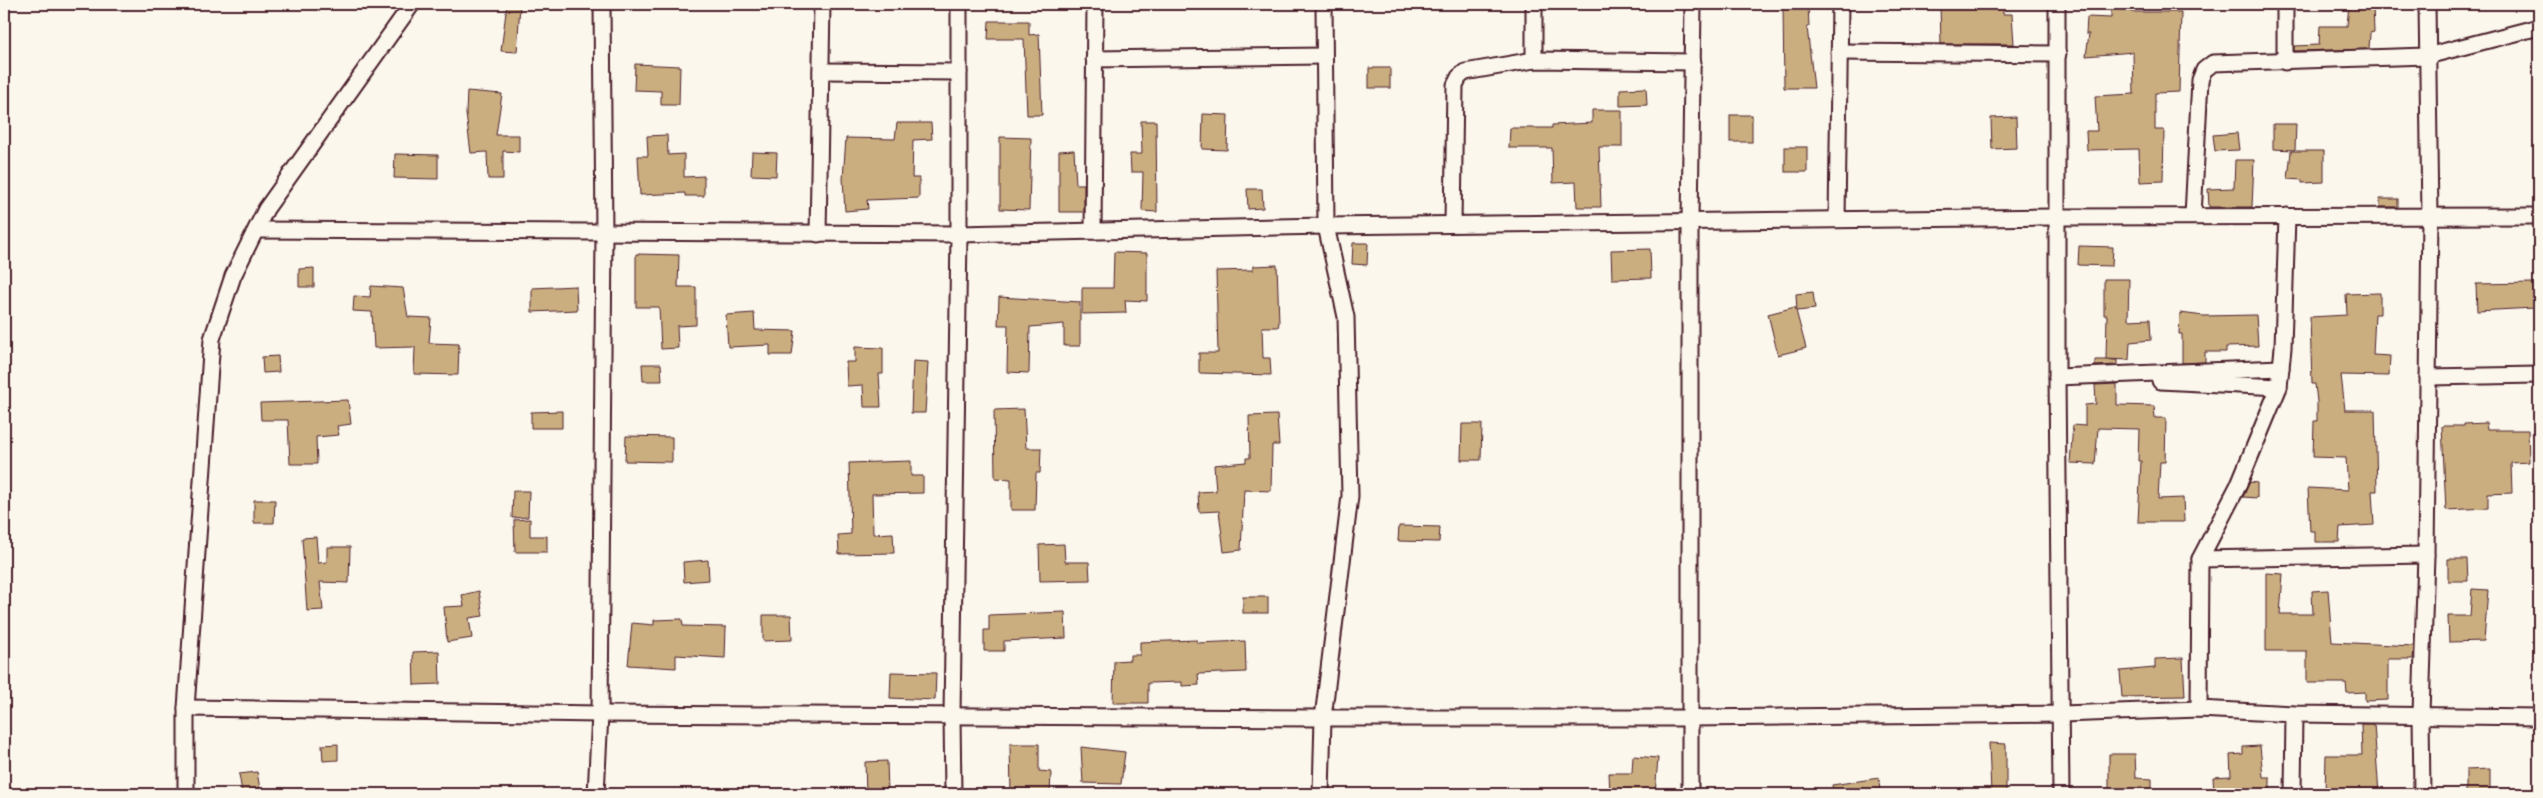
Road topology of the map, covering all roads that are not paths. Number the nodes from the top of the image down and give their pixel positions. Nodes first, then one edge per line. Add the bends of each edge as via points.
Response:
1 (412, 4) edge
2 (602, 4) edge
3 (822, 4) edge
4 (959, 4) edge
5 (1095, 4) edge
6 (1324, 4) edge
7 (1534, 4) edge
8 (1693, 4) edge
9 (1840, 4) edge
10 (2057, 4) edge
11 (2285, 4) edge
12 (2427, 4) edge
13 (2539, 27) edge
14 (1839, 52) junction
15 (2058, 54) junction
16 (1324, 56) junction
17 (2427, 56) junction
18 (1094, 59) junction
19 (1534, 60) junction
20 (1693, 62) junction
21 (2285, 62) junction
22 (821, 71) junction
23 (959, 72) junction
24 (2193, 216) junction
25 (2287, 216) junction
26 (2430, 216) junction
27 (2539, 216) edge
28 (2056, 217) junction
29 (1837, 219) junction
30 (1690, 221) junction
31 (1453, 224) junction
32 (1326, 226) junction
33 (256, 230) junction
34 (1092, 231) junction
35 (604, 234) junction
36 (818, 234) junction
37 (959, 234) junction
38 (2281, 368) junction
39 (2539, 375) edge
40 (2057, 376) junction
41 (2428, 376) junction
42 (2279, 386) junction
43 (2426, 555) junction
44 (2200, 559) junction
45 (186, 708) junction
46 (2200, 709) junction
47 (600, 714) junction
48 (2062, 714) junction
49 (2294, 714) junction
50 (2421, 714) junction
51 (952, 716) junction
52 (2539, 717) edge
53 (1323, 718) junction
54 (1689, 718) junction
55 (186, 794) edge
56 (596, 794) edge
57 (953, 794) edge
58 (1321, 794) edge
59 (1690, 794) edge
60 (2062, 794) edge
61 (2294, 794) edge
62 (2422, 794) edge

1 - 33 street via 266,210
2 - 35 street
3 - 22 street
4 - 23 street
5 - 18 street
6 - 16 street
7 - 19 street
8 - 20 street
9 - 14 street
10 - 15 street
11 - 21 street
12 - 17 street
13 - 17 street
14 - 15 street
14 - 29 street
15 - 28 street
16 - 18 street
16 - 32 street
17 - 21 street
17 - 26 street
18 - 34 street
19 - 20 street
19 - 31 street via 1465,72 1458,77 1455,85
20 - 30 street
21 - 24 street via 2213,63 2204,70 2200,80
22 - 23 street
22 - 36 street
23 - 37 street
24 - 25 street
24 - 28 street
25 - 26 street
25 - 38 street
26 - 27 street
26 - 41 street
28 - 29 street
28 - 40 street
29 - 30 street
30 - 31 street
30 - 54 street
31 - 32 street
32 - 34 street
32 - 53 street via 1346,317 1350,496
33 - 35 street
33 - 45 street via 234,276 212,339
34 - 37 street
35 - 36 street
35 - 47 street
36 - 37 street
37 - 51 street
38 - 40 street
38 - 42 street
39 - 41 street
40 - 42 street
40 - 48 street
41 - 43 street
42 - 44 street via 2238,486
43 - 44 street
43 - 50 street
44 - 46 street
45 - 47 street
45 - 55 street
46 - 48 street
46 - 49 street
47 - 51 street
47 - 56 street
48 - 54 street
48 - 60 street
49 - 50 street
49 - 61 street
50 - 52 street
50 - 62 street
51 - 53 street
51 - 57 street
53 - 54 street
53 - 58 street
54 - 59 street

